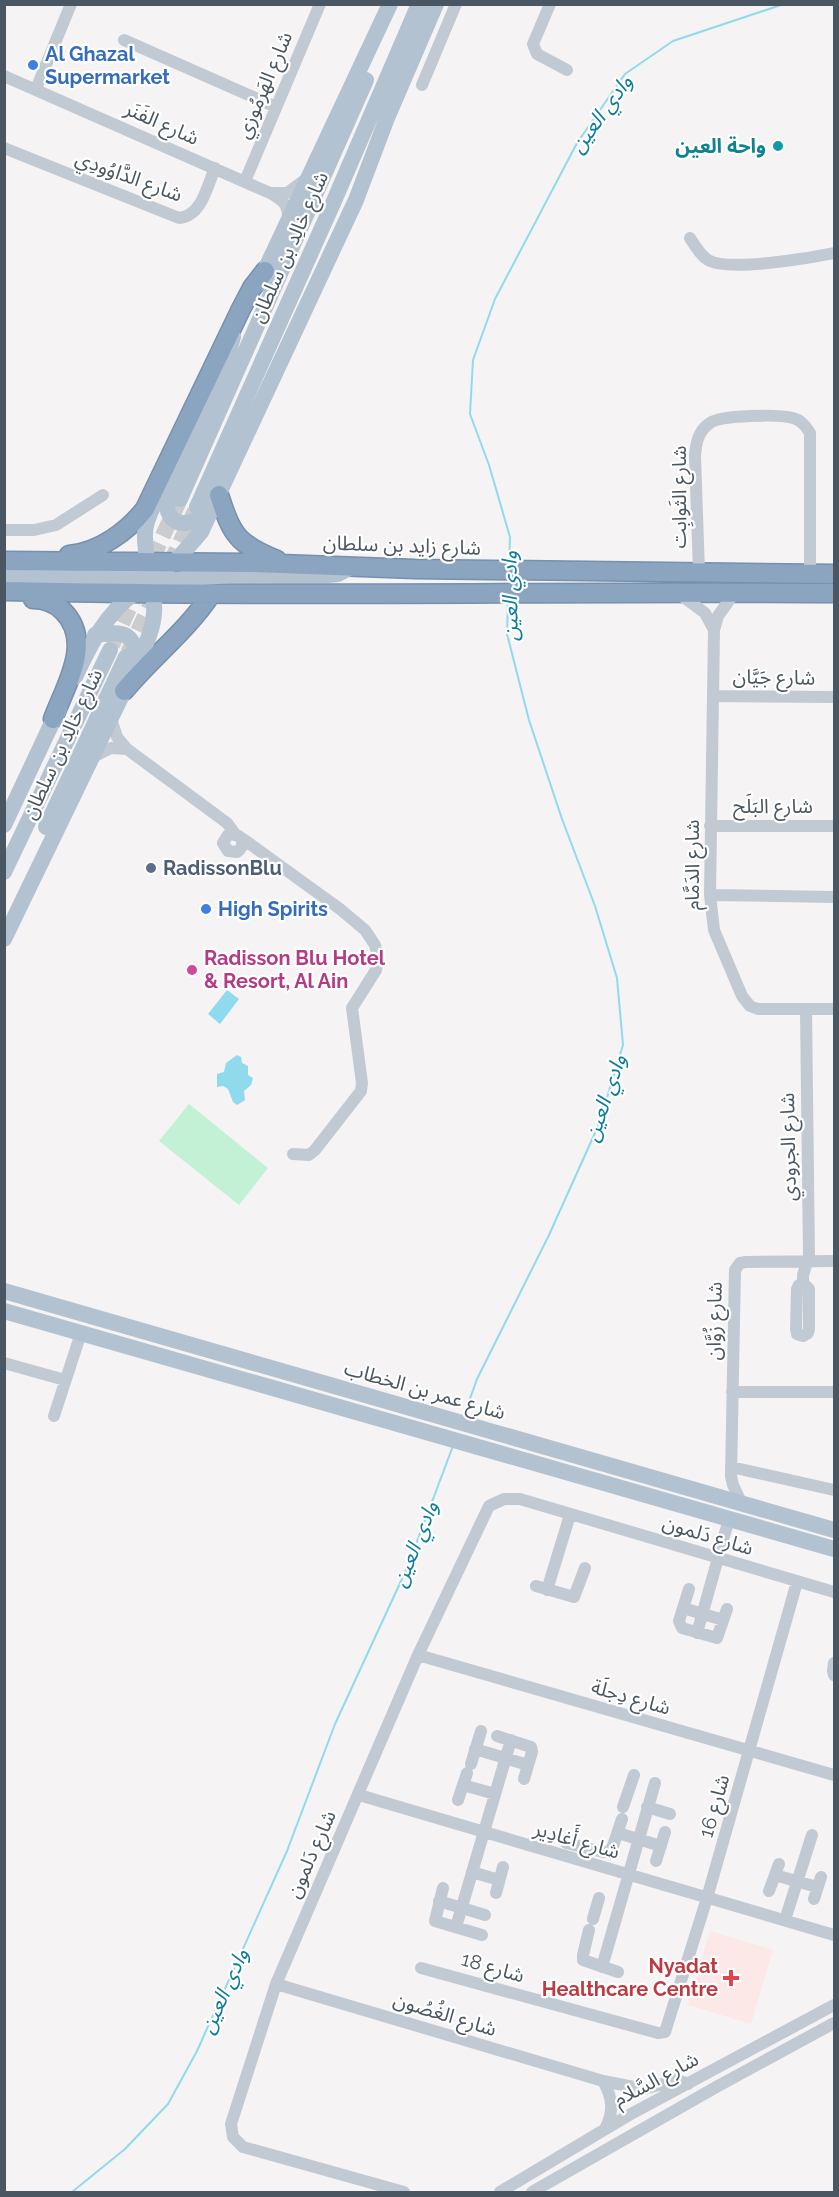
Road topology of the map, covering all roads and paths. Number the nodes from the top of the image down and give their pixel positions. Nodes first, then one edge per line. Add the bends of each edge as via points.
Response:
1 (71, 4) edge
2 (320, 4) edge
3 (390, 4) edge
4 (398, 4) edge
5 (421, 4) edge
6 (435, 4) edge
7 (456, 4) edge
8 (550, 4) edge
9 (124, 40) dead end
10 (567, 70) dead end
11 (4, 76) edge
12 (422, 85) dead end
13 (36, 89) junction
14 (276, 106) junction
15 (4, 148) edge
16 (215, 168) junction
17 (308, 178) junction
18 (245, 181) junction
19 (270, 193) junction
20 (288, 221) junction
21 (690, 238) dead end
22 (338, 240) junction
23 (834, 253) edge
24 (265, 271) junction
25 (233, 337) junction
26 (103, 495) dead end
27 (180, 499) tunnel mouth
28 (210, 503) junction
29 (4, 530) edge
30 (4, 555) edge
31 (4, 561) edge
32 (173, 563) junction
33 (287, 564) junction
34 (352, 566) junction
35 (699, 572) junction
36 (810, 574) junction
37 (834, 574) edge
38 (4, 577) edge
39 (152, 579) junction
40 (4, 591) edge
41 (676, 592) junction
42 (735, 592) junction
43 (135, 593) junction
44 (212, 593) junction
45 (834, 593) edge
46 (4, 599) edge
47 (714, 630) junction
48 (95, 635) junction
49 (110, 650) tunnel mouth
50 (132, 659) junction
51 (124, 691) junction
52 (713, 696) junction
53 (834, 697) edge
54 (52, 719) junction
55 (111, 719) junction
56 (127, 749) junction
57 (93, 757) junction
58 (4, 825) edge
59 (710, 826) junction
60 (834, 826) edge
61 (234, 836) junction
62 (259, 851) junction
63 (4, 872) edge
64 (710, 895) junction
65 (834, 897) edge
66 (4, 915) edge
67 (4, 939) edge
68 (834, 1009) edge
69 (806, 1010) junction
70 (293, 1154) dead end
71 (834, 1261) edge
72 (809, 1262) junction
73 (803, 1283) dead end
74 (4, 1291) edge
75 (4, 1311) edge
76 (81, 1333) junction
77 (4, 1363) edge
78 (65, 1380) junction
79 (732, 1392) junction
80 (834, 1392) edge
81 (54, 1416) dead end
82 (731, 1471) junction
83 (834, 1490) edge
84 (716, 1495) junction
85 (741, 1502) junction
86 (570, 1515) junction
87 (729, 1519) junction
88 (834, 1530) edge
89 (834, 1550) edge
90 (718, 1558) junction
91 (585, 1568) dead end
92 (797, 1582) junction
93 (689, 1589) dead end
94 (834, 1592) edge
95 (683, 1608) junction
96 (702, 1614) junction
97 (697, 1634) junction
98 (418, 1655) junction
99 (834, 1663) edge
100 (834, 1675) edge
101 (481, 1731) dead end
102 (497, 1736) dead end
103 (511, 1740) junction
104 (476, 1749) junction
105 (750, 1751) junction
106 (505, 1758) junction
107 (528, 1765) junction
108 (467, 1774) junction
109 (634, 1775) dead end
110 (834, 1775) edge
111 (524, 1779) dead end
112 (655, 1783) dead end
113 (628, 1793) junction
114 (495, 1794) junction
115 (359, 1795) junction
116 (458, 1800) dead end
117 (649, 1804) junction
118 (483, 1833) junction
119 (618, 1833) junction
120 (811, 1834) dead end
121 (638, 1840) junction
122 (566, 1843) dead end
123 (661, 1846) junction
124 (656, 1861) dead end
125 (503, 1867) dead end
126 (472, 1872) junction
127 (628, 1875) junction
128 (499, 1880) junction
129 (797, 1881) junction
130 (443, 1888) dead end
131 (817, 1888) dead end
132 (769, 1892) dead end
133 (496, 1893) dead end
134 (707, 1898) junction
135 (439, 1901) junction
136 (462, 1908) junction
137 (617, 1911) junction
138 (785, 1920) junction
139 (456, 1928) junction
140 (589, 1930) junction
141 (834, 1935) edge
142 (608, 1946) junction
143 (602, 1967) junction
144 (422, 1968) dead end
145 (618, 1972) dead end
146 (276, 1984) junction
147 (834, 2005) edge
148 (834, 2023) edge
149 (658, 2033) joint
150 (603, 2081) junction
151 (688, 2084) junction
152 (660, 2099) junction
153 (610, 2126) junction
154 (640, 2131) junction
155 (404, 2193) edge
156 (500, 2193) edge
157 (532, 2193) edge

1 - 13 street
2 - 14 street, شارع الهَرمُوزي
3 - 17 main road
4 - 27 main road, شارع خالِد بن سلطان
5 - 22 main road
5 - 28 main road, شارع خالِد بن سلطان via 334,201
6 - 22 main road
7 - 12 street
8 - 10 street via 534,49
9 - 14 street
11 - 13 street, شارع الفَنَر
13 - 16 street, شارع الفَنَر
14 - 18 street, شارع الهَرمُوزي
15 - 16 street, شارع الدَّاوُودِي via 179,218 195,211
16 - 18 street, شارع الفَنَر
17 - 19 street via 287,193
17 - 20 main road
18 - 19 street, شارع الفَنَر
19 - 20 street, شارع الفَنَر via 286,203
20 - 24 main road
21 - 23 street via 703,256 720,264 783,262
22 - 28 main road
24 - 25 main road
24 - 30 highway via 241,309 139,518 90,551 72,555
25 - 28 main road via 221,378 166,500 167,512 186,524 197,521
25 - 39 main road via 150,514 145,534
26 - 29 street via 56,525
28 - 32 main road via 201,532
28 - 33 highway via 237,537 255,551
31 - 39 highway, شارع زايد بن سلطان
32 - 33 highway, شارع زايد بن سلطان
32 - 39 highway, شارع زايد بن سلطان
33 - 34 highway, شارع زايد بن سلطان
34 - 35 highway, شارع زايد بن سلطان
34 - 39 main road via 328,576
35 - 36 highway, شارع زايد بن سلطان
35 - 36 street, شارع الثَوابِت via 695,456 699,435 718,419 786,417 799,421 810,433
36 - 37 highway, شارع زايد بن سلطان
38 - 39 main road
39 - 43 highway, شارع زايد بن سلطان
39 - 44 highway, شارع زايد بن سلطان
39 - 50 main road via 152,627
40 - 43 highway, شارع زايد بن سلطان
41 - 42 highway, شارع زايد بن سلطان
41 - 44 highway, شارع زايد بن سلطان
41 - 47 street via 705,613
42 - 45 highway, شارع زايد بن سلطان
42 - 47 street, شارع الدَمَّام via 718,616
43 - 48 main road
44 - 51 highway via 186,628 152,658
46 - 54 highway via 49,602 66,614 73,625 78,645 75,660
47 - 52 street, شارع الدَمَّام
48 - 50 main road via 123,633 130,637 137,648
48 - 54 main road
49 - 63 main road, شارع خالِد بن سلطان
50 - 51 main road
50 - 66 main road, شارع خالِد بن سلطان
51 - 55 main road
52 - 53 street, شارع جَيَّان
52 - 59 street, شارع الدَمَّام
54 - 58 main road
55 - 56 street via 117,737
55 - 57 main road
56 - 57 street via 111,748
56 - 61 street via 227,823
57 - 67 main road
59 - 60 street, شارع البَلَح
59 - 64 street, شارع الدَمَّام
61 - 62 street
61 - 62 street via 242,844 237,852
62 - 70 street via 365,930 378,957 376,970 352,1008 361,1091 315,1150 309,1155
64 - 65 street
64 - 69 street, شارع الدَمَّام via 714,930 746,1003 758,1009
68 - 69 street, شارع الدَمَّام
69 - 72 street, شارع الجرودي
71 - 72 street, شارع زُوَّان
72 - 73 street, شارع الجرودي
72 - 79 street, شارع زُوَّان via 746,1262 737,1266 733,1276
74 - 84 main road, شارع عمر بن الخطاب
75 - 76 main road, شارع عمر بن الخطاب
76 - 78 street
76 - 87 main road, شارع عمر بن الخطاب
77 - 78 street
78 - 81 street
79 - 80 street
79 - 82 street, شارع زُوَّان
82 - 83 street
82 - 84 street
82 - 85 street, شارع زُوَّان
84 - 85 main road, شارع عمر بن الخطاب
85 - 88 main road, شارع عمر بن الخطاب
86 - 90 street, شارع دَلمون
86 - 91 street via 541,1588 574,1598
86 - 98 street, شارع دَلمون via 512,1498 489,1506
87 - 89 main road, شارع عمر بن الخطاب
87 - 90 street
90 - 92 street, شارع دَلمون
90 - 96 street
92 - 94 street, شارع دَلمون
92 - 105 street, شارع 16
93 - 95 street
95 - 96 street
95 - 97 street via 680,1626
96 - 97 street
96 - 97 street via 725,1614 717,1638
98 - 105 street, شارع دِجلَة
98 - 115 street, شارع دَلمون
99 - 100 street
101 - 104 street
102 - 103 street
103 - 106 street
103 - 107 street via 531,1747
104 - 106 street
104 - 108 street
105 - 110 street, شارع دِجلَة
105 - 134 street, شارع 16
106 - 107 street
106 - 114 street
107 - 111 street
108 - 114 street
108 - 116 street
109 - 113 street
112 - 117 street
113 - 117 street
113 - 119 street
114 - 118 street
115 - 118 street, شارع أَغادِير
115 - 146 street, شارع دَلمون
117 - 121 street
117 - 123 street via 669,1819
118 - 126 street
118 - 127 street, شارع أَغادِير
119 - 121 street
119 - 122 street via 612,1850 606,1853
120 - 129 street
121 - 123 street
121 - 127 street
123 - 124 street
125 - 128 street
126 - 128 street
126 - 136 street
127 - 134 street, شارع أَغادِير
127 - 137 street
128 - 133 street
129 - 131 street
129 - 132 street via 777,1869
129 - 138 street
130 - 135 street
134 - 138 street, شارع أَغادِير
134 - 149 street, شارع 16 via 667,2028
135 - 136 street
135 - 139 street via 435,1921
136 - 139 street
136 - 139 street via 484,1920
137 - 140 street via 598,1902
137 - 142 street
138 - 141 street, شارع أَغادِير
140 - 142 street
140 - 143 street via 583,1960
142 - 143 street
143 - 145 street
144 - 149 street, شارع 18
146 - 150 street, شارع الغُصُون
146 - 155 street, شارع دَلمون via 231,2124 233,2137 243,2146
147 - 151 street, شارع السَّلام
148 - 154 street, شارع السَّلام
150 - 151 street, شارع الغُصُون via 644,2089 677,2080
150 - 153 street via 611,2100
151 - 152 street, شارع السَّلام
152 - 153 street, شارع السَّلام
152 - 154 street via 642,2115
153 - 154 street via 628,2124
153 - 156 street, شارع السَّلام
154 - 157 street, شارع السَّلام

